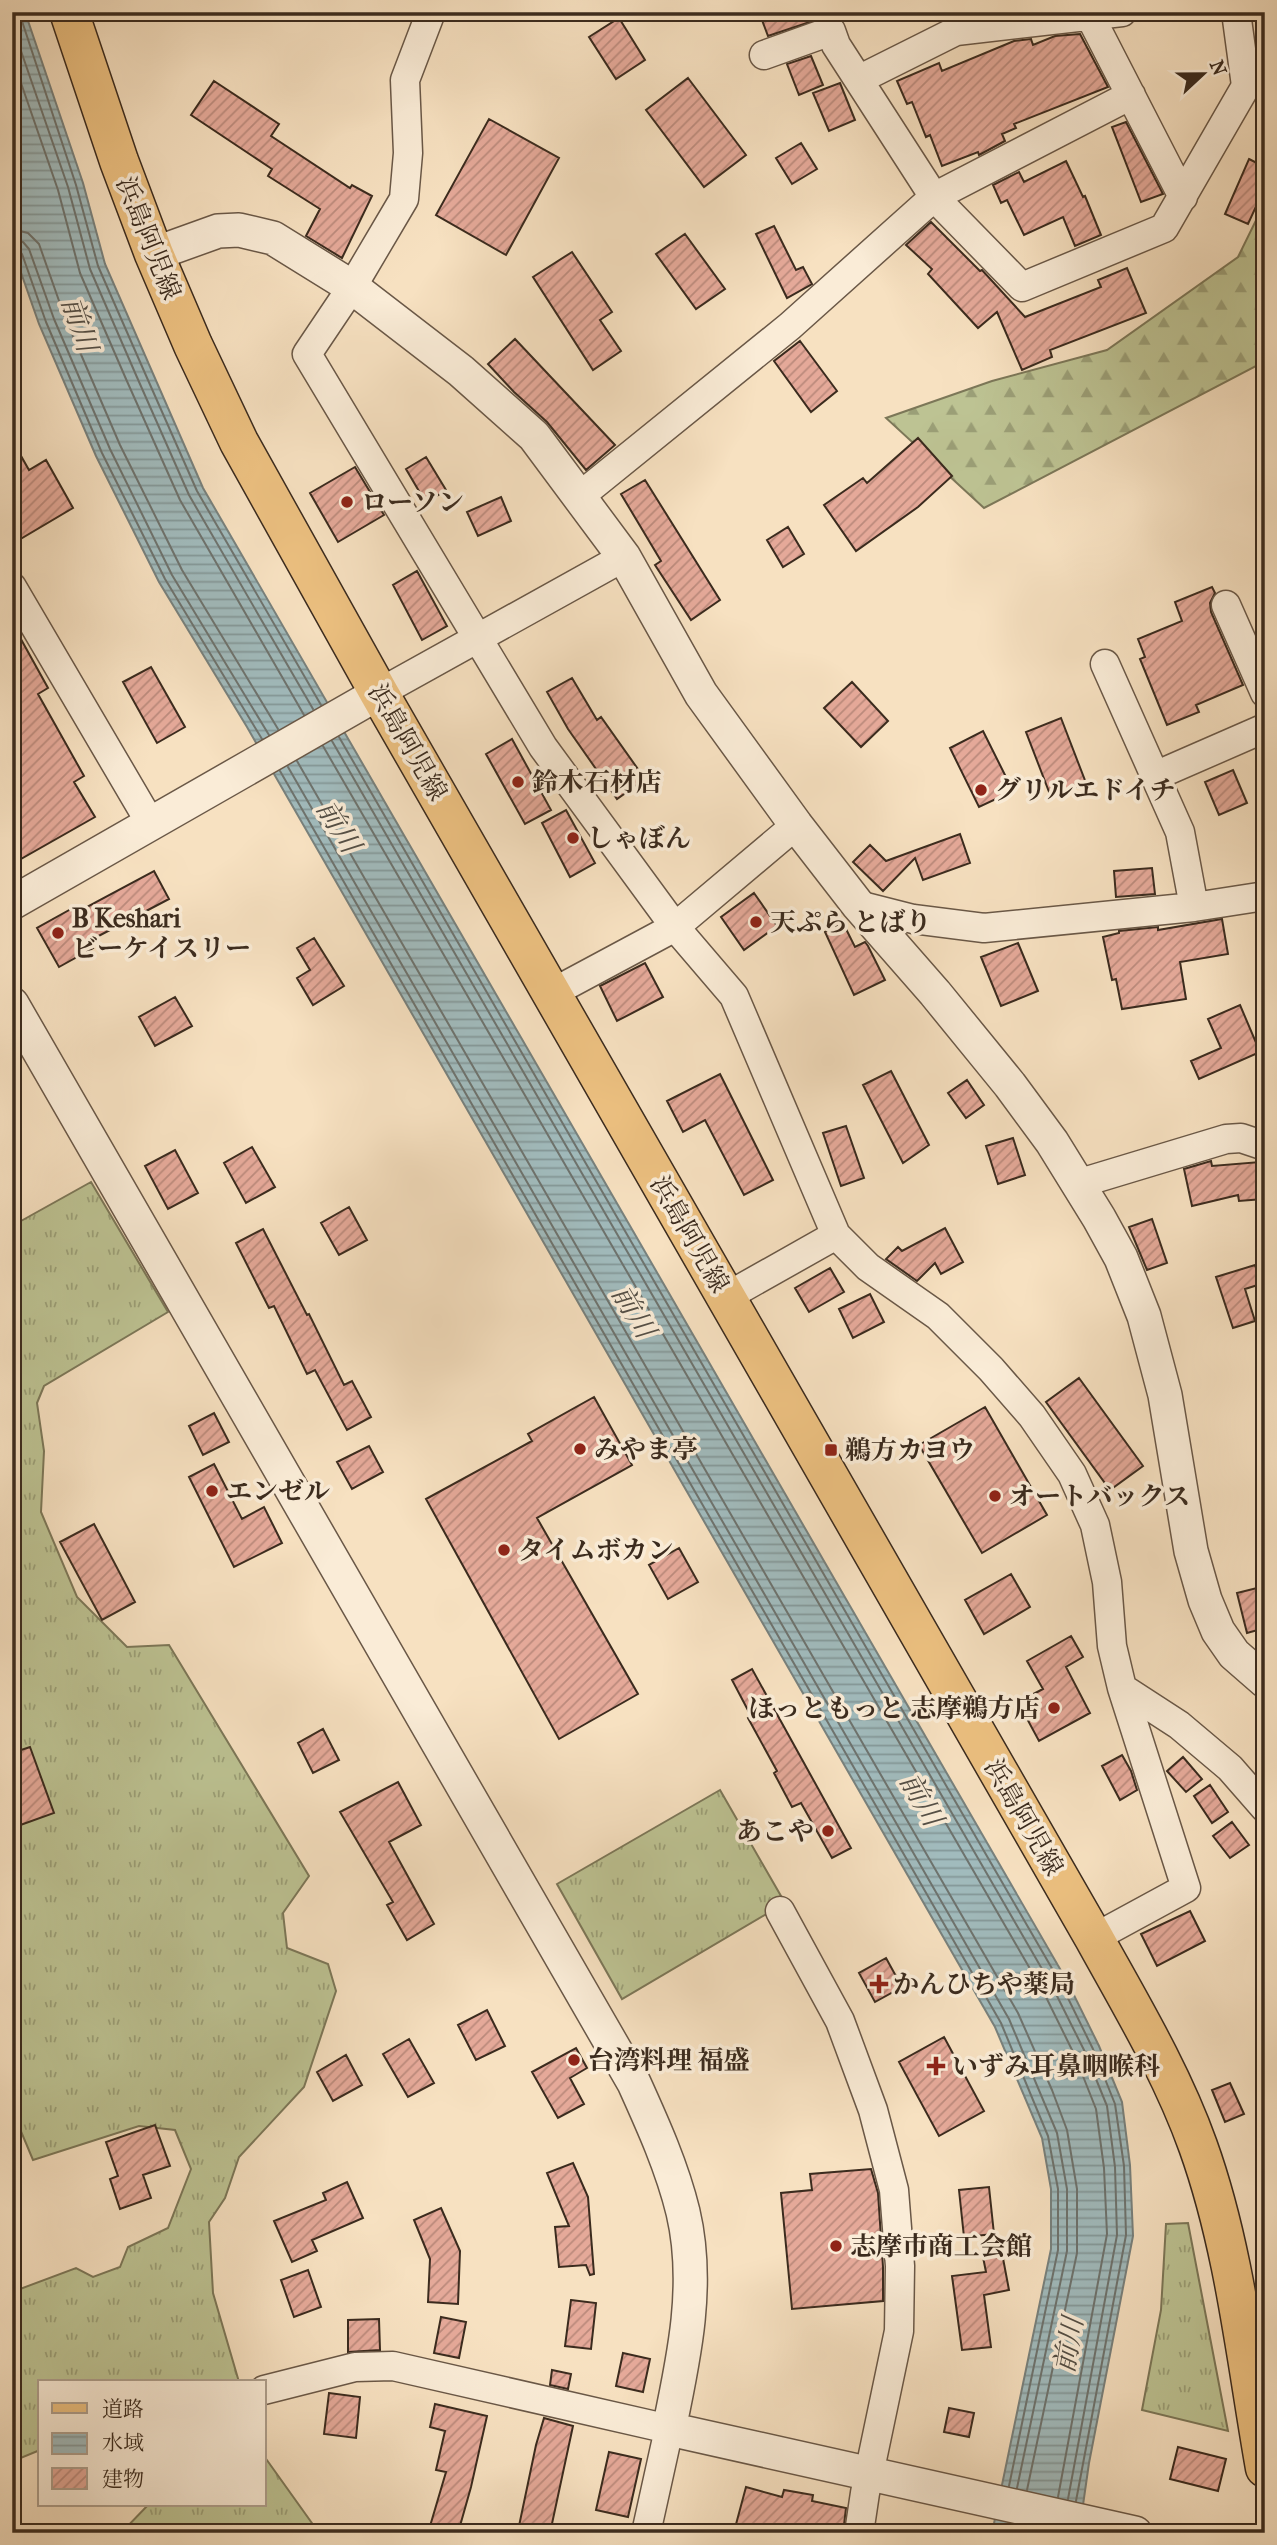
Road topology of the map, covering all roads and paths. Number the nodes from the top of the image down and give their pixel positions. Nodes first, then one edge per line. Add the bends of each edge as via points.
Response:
1 (69, 12) edge
2 (431, 12) edge
3 (1122, 12) edge
4 (1236, 12) edge
5 (1090, 16) junction
6 (839, 22) edge
7 (764, 55) dead end
8 (860, 79) junction
9 (1131, 95) junction
10 (934, 197) junction
11 (1184, 197) junction
12 (154, 254) junction
13 (352, 287) junction
14 (580, 496) junction
15 (624, 557) junction
16 (12, 587) edge
17 (1226, 604) dead end
18 (476, 637) junction
19 (1105, 664) dead end
20 (1265, 693) edge
21 (368, 700) junction
22 (1265, 728) edge
23 (1155, 776) junction
24 (151, 824) junction
25 (796, 825) junction
26 (1265, 896) edge
27 (12, 903) edge
28 (858, 905) junction
29 (1194, 907) junction
30 (675, 927) junction
31 (552, 993) junction
32 (12, 1004) edge
33 (1265, 1146) edge
34 (1077, 1184) junction
35 (836, 1235) junction
36 (726, 1297) junction
37 (1265, 1681) edge
38 (1122, 1688) junction
39 (1265, 1808) edge
40 (780, 1911) dead end
41 (1094, 1938) junction
42 (266, 2389) edge
43 (669, 2428) junction
44 (1265, 2468) edge
45 (871, 2472) junction
46 (1118, 2530) edge
47 (646, 2533) edge
48 (859, 2533) edge

1 - 12 main road, 浜島阿児線
2 - 13 street via 405,80 408,153 404,200
3 - 5 street
4 - 11 street via 1246,86
5 - 8 street via 956,32
5 - 9 street
6 - 7 street
6 - 8 street via 836,45
8 - 10 street
9 - 10 street
9 - 11 street
10 - 11 street via 1022,287 1164,228
10 - 14 street via 790,326
12 - 13 street via 218,232 239,230 273,238
12 - 21 main road, 浜島阿児線 via 239,442
13 - 14 street via 461,371 534,436
13 - 18 street via 307,354
14 - 15 street
15 - 18 street
15 - 25 street via 701,694
16 - 24 street
17 - 20 street
18 - 21 street
18 - 30 street via 543,747
19 - 23 street
21 - 24 street
21 - 31 main road, 浜島阿児線
22 - 23 street
23 - 29 street via 1180,832
24 - 27 street
25 - 28 street
25 - 30 street
26 - 29 street
28 - 29 street via 913,919 984,928
28 - 34 street via 1010,1085
30 - 31 street
30 - 35 street via 734,996
31 - 36 main road, 浜島阿児線
32 - 43 street via 634,2083 663,2147 683,2214 691,2271 688,2330
33 - 34 street via 1226,1139
34 - 37 street via 1121,1258 1144,1316 1165,1395 1191,1551 1205,1600 1234,1654
35 - 36 street
35 - 38 street via 869,1267 938,1316 982,1360 1032,1416 1072,1474 1095,1525
36 - 41 main road, 浜島阿児線
38 - 39 street via 1179,1725 1230,1768
38 - 41 street via 1186,1888
40 - 45 street via 839,2021 873,2110 894,2190 899,2331
41 - 44 main road, 浜島阿児線 via 1147,2034 1198,2145 1225,2244
42 - 43 street via 355,2367 393,2366
43 - 45 street
43 - 47 street
45 - 46 street
45 - 48 street

